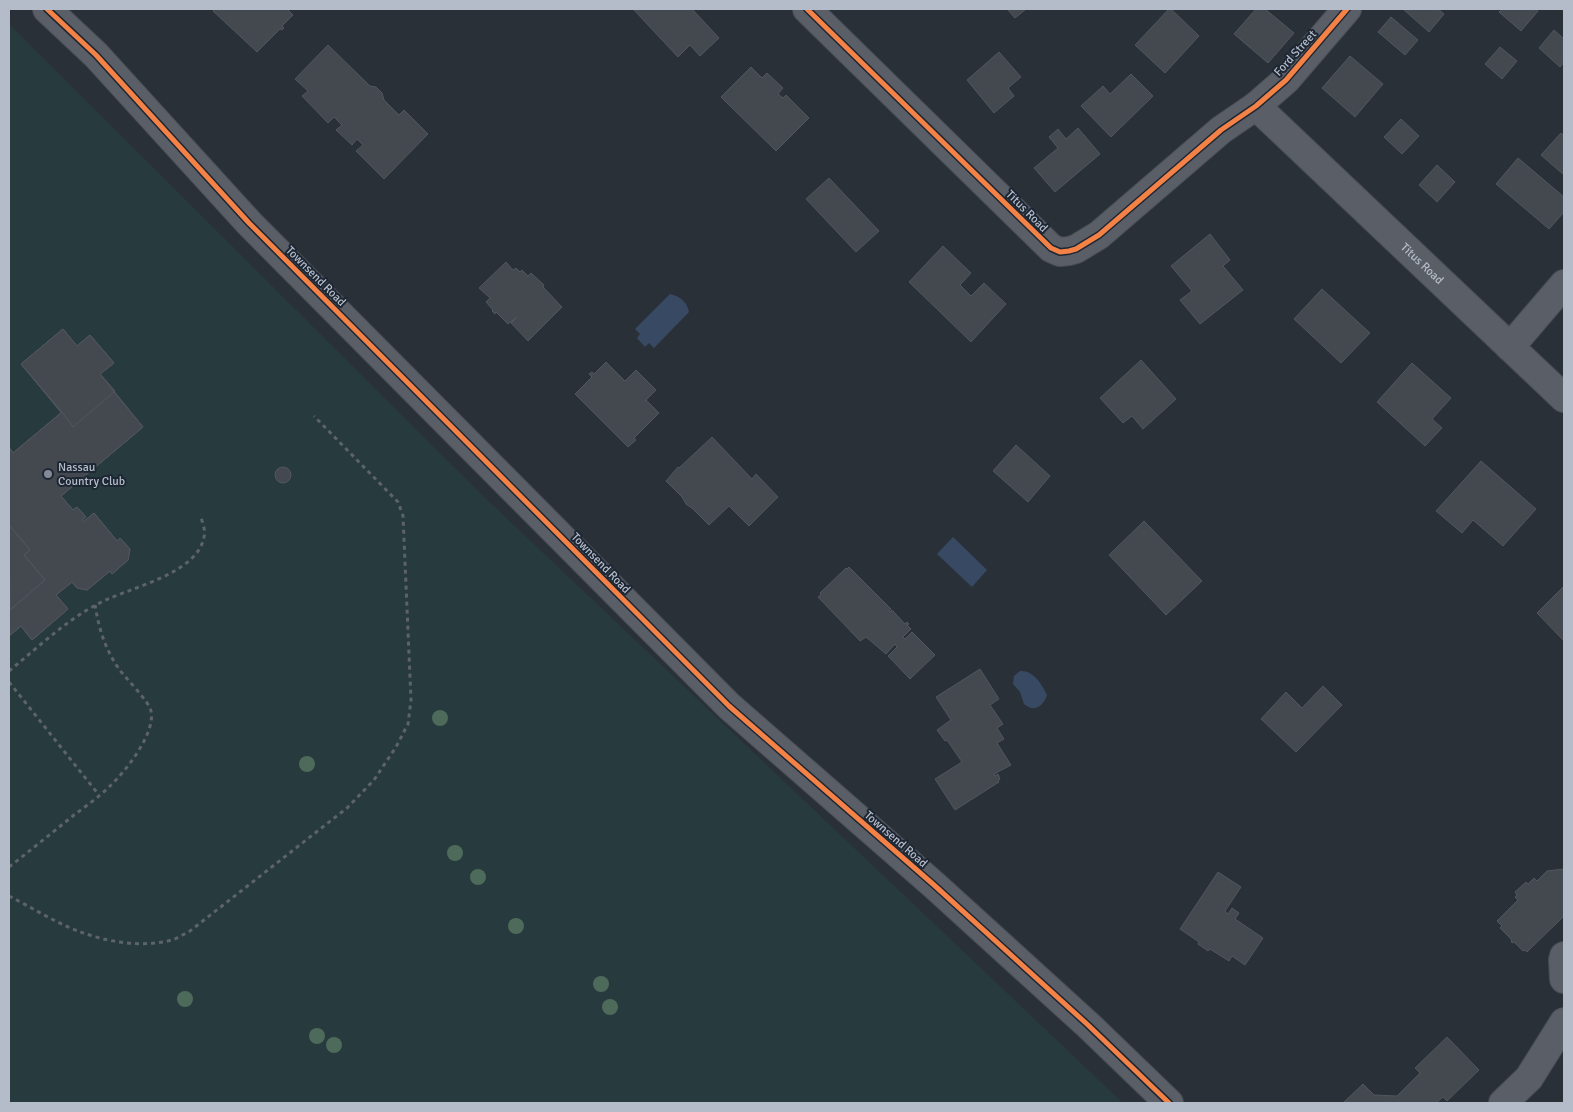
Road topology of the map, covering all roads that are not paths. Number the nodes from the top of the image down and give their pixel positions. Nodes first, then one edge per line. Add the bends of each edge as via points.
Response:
1 (47, 9) edge
2 (807, 9) edge
3 (1347, 9) edge
4 (1256, 106) junction
5 (1564, 284) edge
6 (1510, 347) junction
7 (1564, 398) edge
8 (1564, 956) edge
9 (1564, 979) edge
10 (1564, 1022) edge
11 (1168, 1103) edge
12 (1504, 1103) edge

1 - 11 street, Townsend Road via 96,55 249,223 729,706 934,885 1088,1025
2 - 4 street, Titus Road via 1051,248 1060,252 1076,249 1099,235 1221,130
3 - 4 street, Ford Street via 1286,80
4 - 6 street, Titus Road
5 - 6 street
6 - 7 street, Titus Road
8 - 9 street
10 - 12 street via 1529,1078

